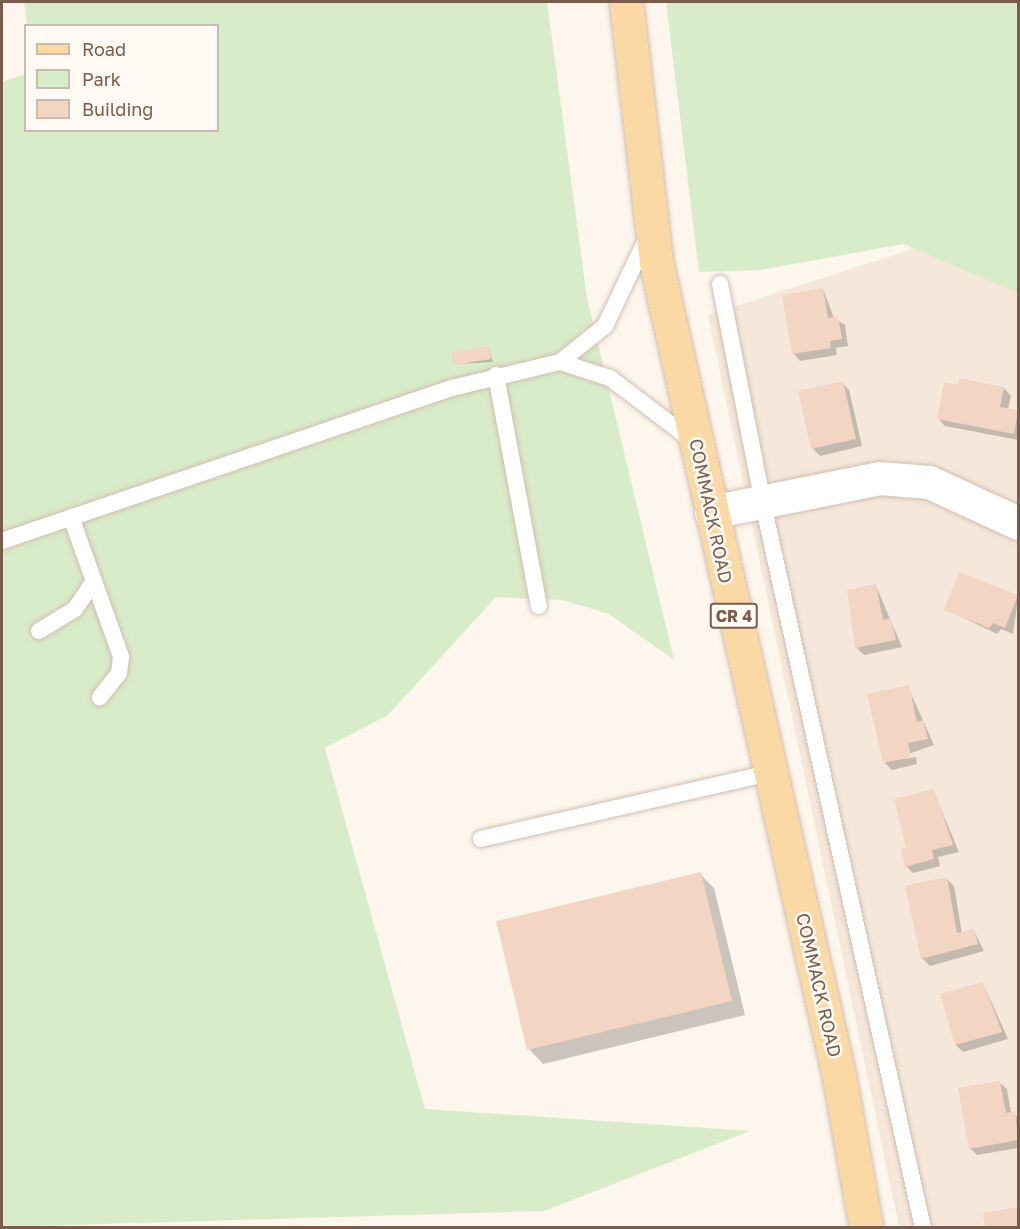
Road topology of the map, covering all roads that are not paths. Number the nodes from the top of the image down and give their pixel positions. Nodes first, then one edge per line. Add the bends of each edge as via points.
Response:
1 (626, 2) edge
2 (652, 227) junction
3 (720, 284) dead end
4 (560, 362) junction
5 (496, 375) junction
6 (696, 443) junction
7 (763, 504) junction
8 (711, 512) junction
9 (70, 517) junction
10 (1018, 523) edge
11 (2, 541) edge
12 (93, 582) junction
13 (539, 606) dead end
14 (39, 631) dead end
15 (100, 697) dead end
16 (769, 773) junction
17 (481, 839) dead end
18 (866, 1227) edge
19 (923, 1227) edge

1 - 2 main road, COMMACK ROAD / CR 4
2 - 4 lane via 605,326
2 - 6 main road, COMMACK ROAD / CR 4
3 - 7 lane
4 - 5 lane
4 - 6 lane via 610,378
5 - 9 lane
5 - 13 lane
6 - 8 main road, COMMACK ROAD / CR 4
7 - 8 street
7 - 10 street via 879,478 929,482
7 - 19 lane
8 - 16 main road, COMMACK ROAD / CR 4
9 - 11 lane
9 - 12 lane
12 - 14 lane via 75,609
12 - 15 lane via 121,657 119,673
16 - 17 lane
16 - 18 main road, COMMACK ROAD / CR 4 via 839,1076

